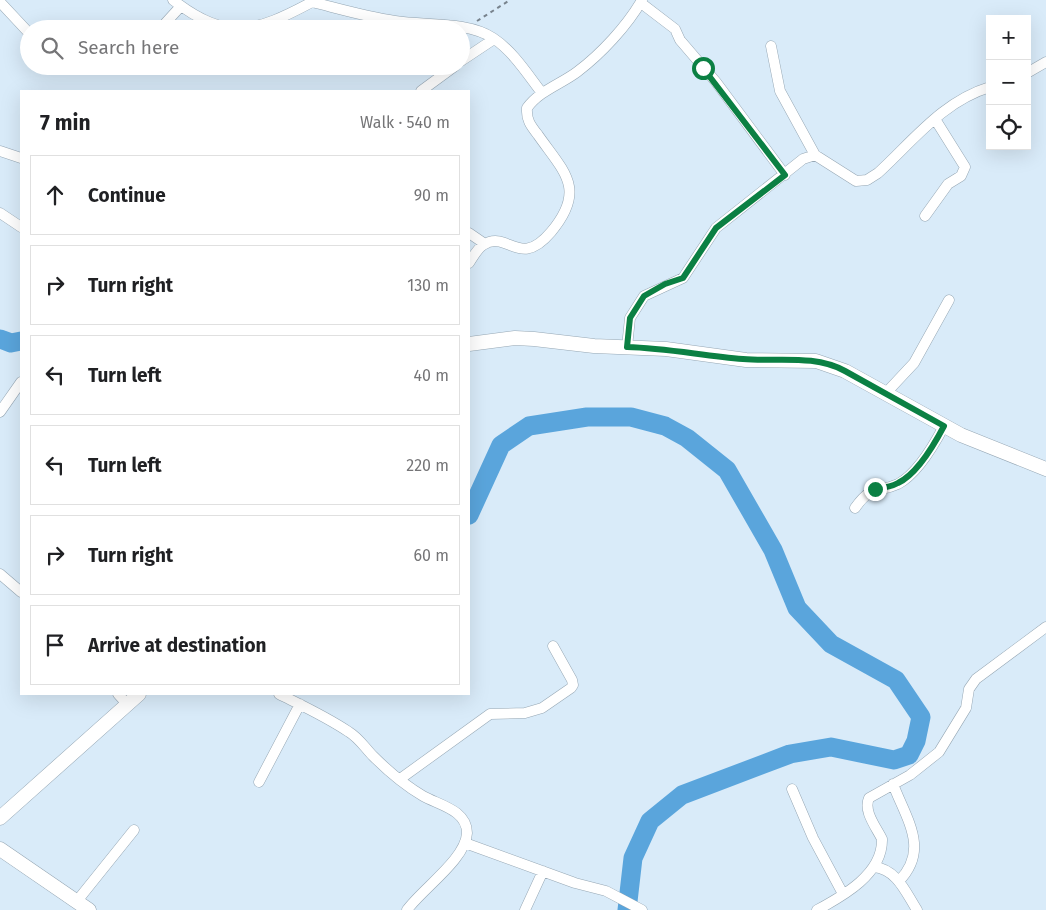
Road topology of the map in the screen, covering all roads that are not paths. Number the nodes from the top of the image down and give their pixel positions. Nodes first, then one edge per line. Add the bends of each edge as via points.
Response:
1 (312, 1) edge
2 (641, 1) edge
3 (0, 2) edge
4 (177, 3) edge
5 (166, 20) edge
6 (202, 20) edge
7 (279, 20) edge
8 (389, 20) edge
9 (20, 23) edge
10 (470, 30) edge
11 (494, 39) junction
12 (770, 46) dead end
13 (470, 55) edge
14 (1046, 62) edge
15 (1031, 71) edge
16 (443, 75) edge
17 (986, 88) edge
18 (422, 90) edge
19 (542, 93) junction
20 (934, 119) junction
21 (0, 152) edge
22 (815, 155) junction
23 (20, 158) edge
24 (785, 175) junction
25 (0, 213) edge
26 (925, 216) dead end
27 (20, 226) edge
28 (470, 233) edge
29 (485, 244) junction
30 (470, 262) edge
31 (948, 300) dead end
32 (470, 344) edge
33 (627, 347) junction
34 (20, 383) edge
35 (885, 394) junction
36 (0, 412) edge
37 (944, 426) junction
38 (1046, 468) edge
39 (855, 508) dead end
40 (0, 574) edge
41 (20, 591) edge
42 (1046, 626) edge
43 (553, 646) dead end
44 (136, 695) edge
45 (281, 695) edge
46 (123, 699) edge
47 (300, 704) junction
48 (400, 779) junction
49 (259, 782) dead end
50 (893, 784) junction
51 (792, 789) dead end
52 (0, 818) edge
53 (134, 830) dead end
54 (465, 843) junction
55 (0, 849) edge
56 (874, 867) junction
57 (543, 871) junction
58 (899, 881) junction
59 (843, 894) junction
60 (77, 901) junction
61 (640, 909) edge
62 (89, 910) edge
63 (407, 910) edge
64 (525, 910) edge
65 (817, 910) edge
66 (917, 910) edge

1 - 7 street
1 - 8 street
2 - 19 street via 616,34 580,70
2 - 24 street via 675,29 680,40 716,82
3 - 9 street
4 - 5 street
4 - 6 street
10 - 11 street
11 - 13 street
11 - 19 street
12 - 22 street via 780,91
14 - 15 street
16 - 18 street
17 - 20 street via 969,93
19 - 29 street via 527,108 527,119 568,176 569,201 555,227 543,242 533,248 521,249 491,241
20 - 22 street via 867,180 856,181
20 - 26 street via 965,168 961,176 948,184
21 - 23 street
22 - 24 street via 803,159
24 - 33 street via 716,228 683,278 644,296 630,318
25 - 27 street
28 - 29 street
29 - 30 street
31 - 35 street via 914,363
32 - 33 street via 534,338
33 - 35 street via 746,360 816,362 838,367
34 - 36 street
35 - 37 street
37 - 38 street via 987,447
37 - 39 street via 928,456 899,483 870,492
40 - 41 street
42 - 50 street via 976,678 969,689 966,708 939,752
43 - 48 street via 572,680 571,688 542,708 525,713 490,714
44 - 46 street
45 - 47 street
46 - 52 street via 79,750
47 - 48 street via 352,733
47 - 49 street
48 - 54 street via 424,796 451,808 461,818 467,832
50 - 56 street via 874,793 867,803 882,839
50 - 58 street via 914,836 915,852 911,866
51 - 59 street via 813,838
53 - 60 street
54 - 57 street
54 - 63 street
55 - 60 street
56 - 58 street via 883,868
56 - 59 street
57 - 61 street via 606,891
57 - 64 street
58 - 66 street
59 - 65 street
60 - 62 street

